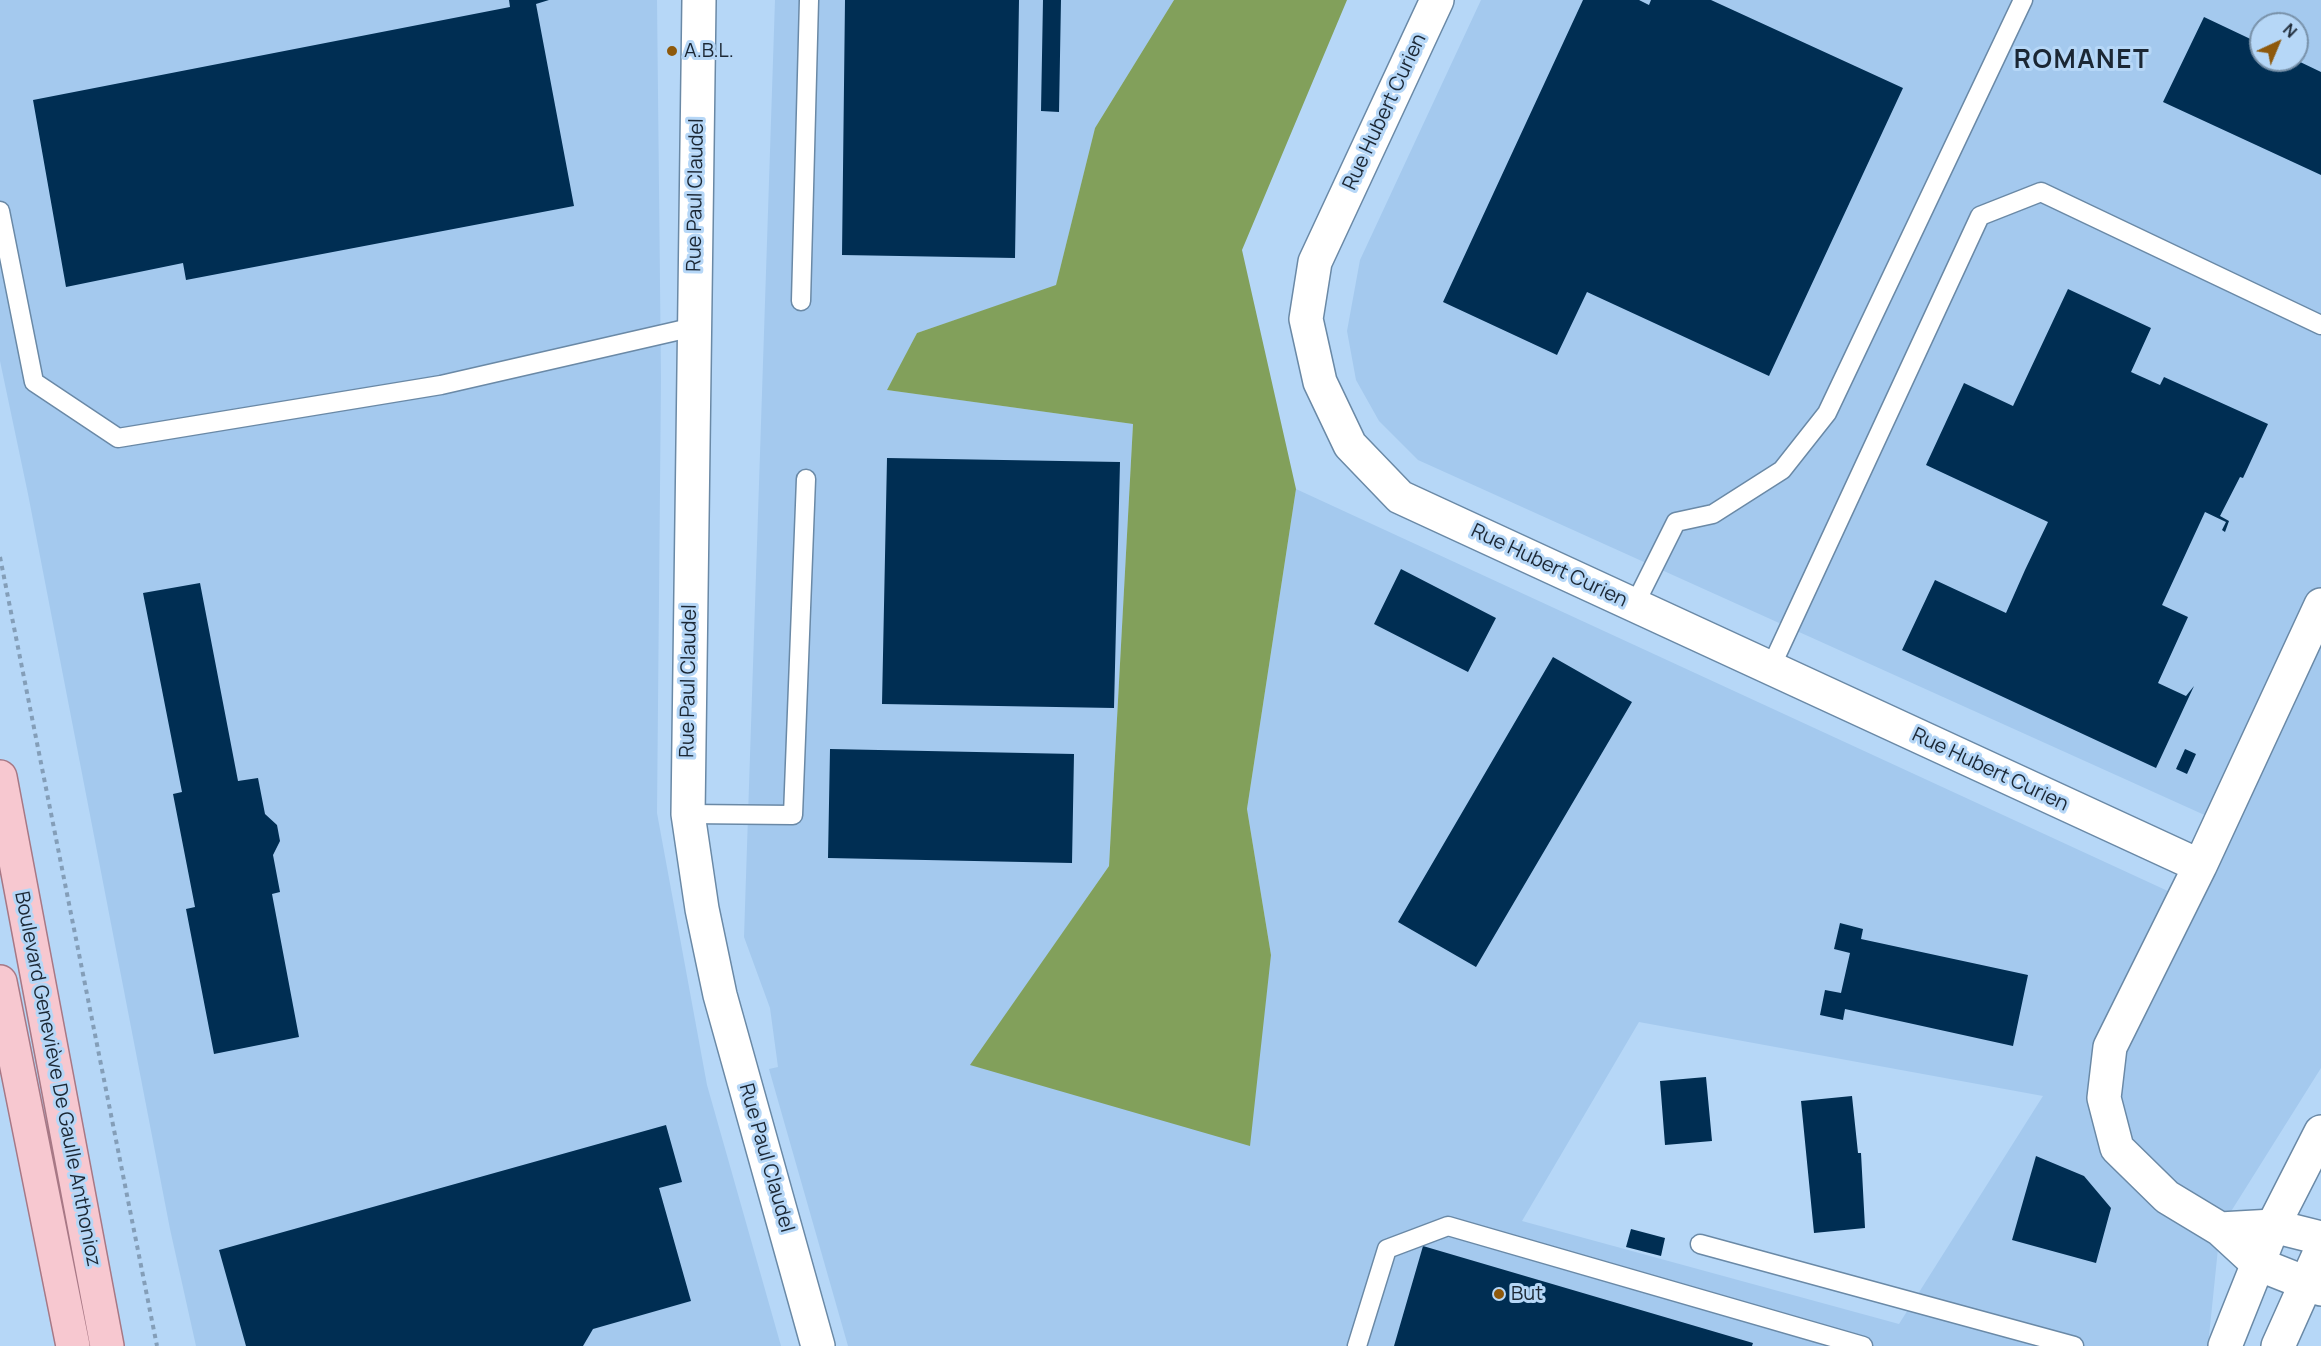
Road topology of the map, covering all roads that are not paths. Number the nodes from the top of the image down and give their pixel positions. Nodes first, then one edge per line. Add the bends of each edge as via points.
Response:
1 (699, 0) edge
2 (809, 0) edge
3 (1437, 0) edge
4 (2023, 0) edge
5 (0, 211) edge
6 (801, 301) dead end
7 (2321, 325) edge
8 (694, 327) junction
9 (806, 479) dead end
10 (2321, 605) edge
11 (1634, 606) junction
12 (1770, 669) junction
13 (0, 777) edge
14 (688, 814) junction
15 (2200, 866) junction
16 (0, 982) edge
17 (2321, 1132) edge
18 (2274, 1226) junction
19 (2220, 1229) junction
20 (2321, 1238) edge
21 (1700, 1244) dead end
22 (2321, 1250) edge
23 (2258, 1264) junction
24 (2313, 1286) edge
25 (1833, 1341) edge
26 (73, 1346) edge
27 (107, 1346) edge
28 (818, 1346) edge
29 (1357, 1346) edge
30 (1863, 1346) edge
31 (2074, 1346) edge
32 (2225, 1346) edge
33 (2278, 1346) edge

1 - 8 street, Rue Paul Claudel
2 - 6 lane
3 - 11 street, Rue Hubert Curien via 1315,262 1306,320 1320,382 1350,445 1400,497
4 - 11 lane via 1827,413 1782,470 1713,514 1676,522
5 - 8 lane via 34,382 118,438 441,385
7 - 12 lane via 2041,192 1980,216
8 - 14 street, Rue Paul Claudel
9 - 14 lane via 793,815
10 - 15 street
11 - 12 street, Rue Hubert Curien
12 - 15 street, Rue Hubert Curien
13 - 27 main road, Boulevard Geneviève De Gaulle Anthonioz
14 - 28 street, Rue Paul Claudel via 720,995
15 - 19 street via 2110,1047 2104,1098 2117,1148 2167,1197
16 - 26 main road, Boulevard Geneviève De Gaulle Anthonioz
17 - 18 street
18 - 19 street
18 - 20 street
18 - 23 street
19 - 23 street
21 - 31 lane
22 - 24 street
23 - 24 street
23 - 32 street
24 - 33 street
25 - 29 lane via 1448,1226 1387,1249
25 - 30 lane

